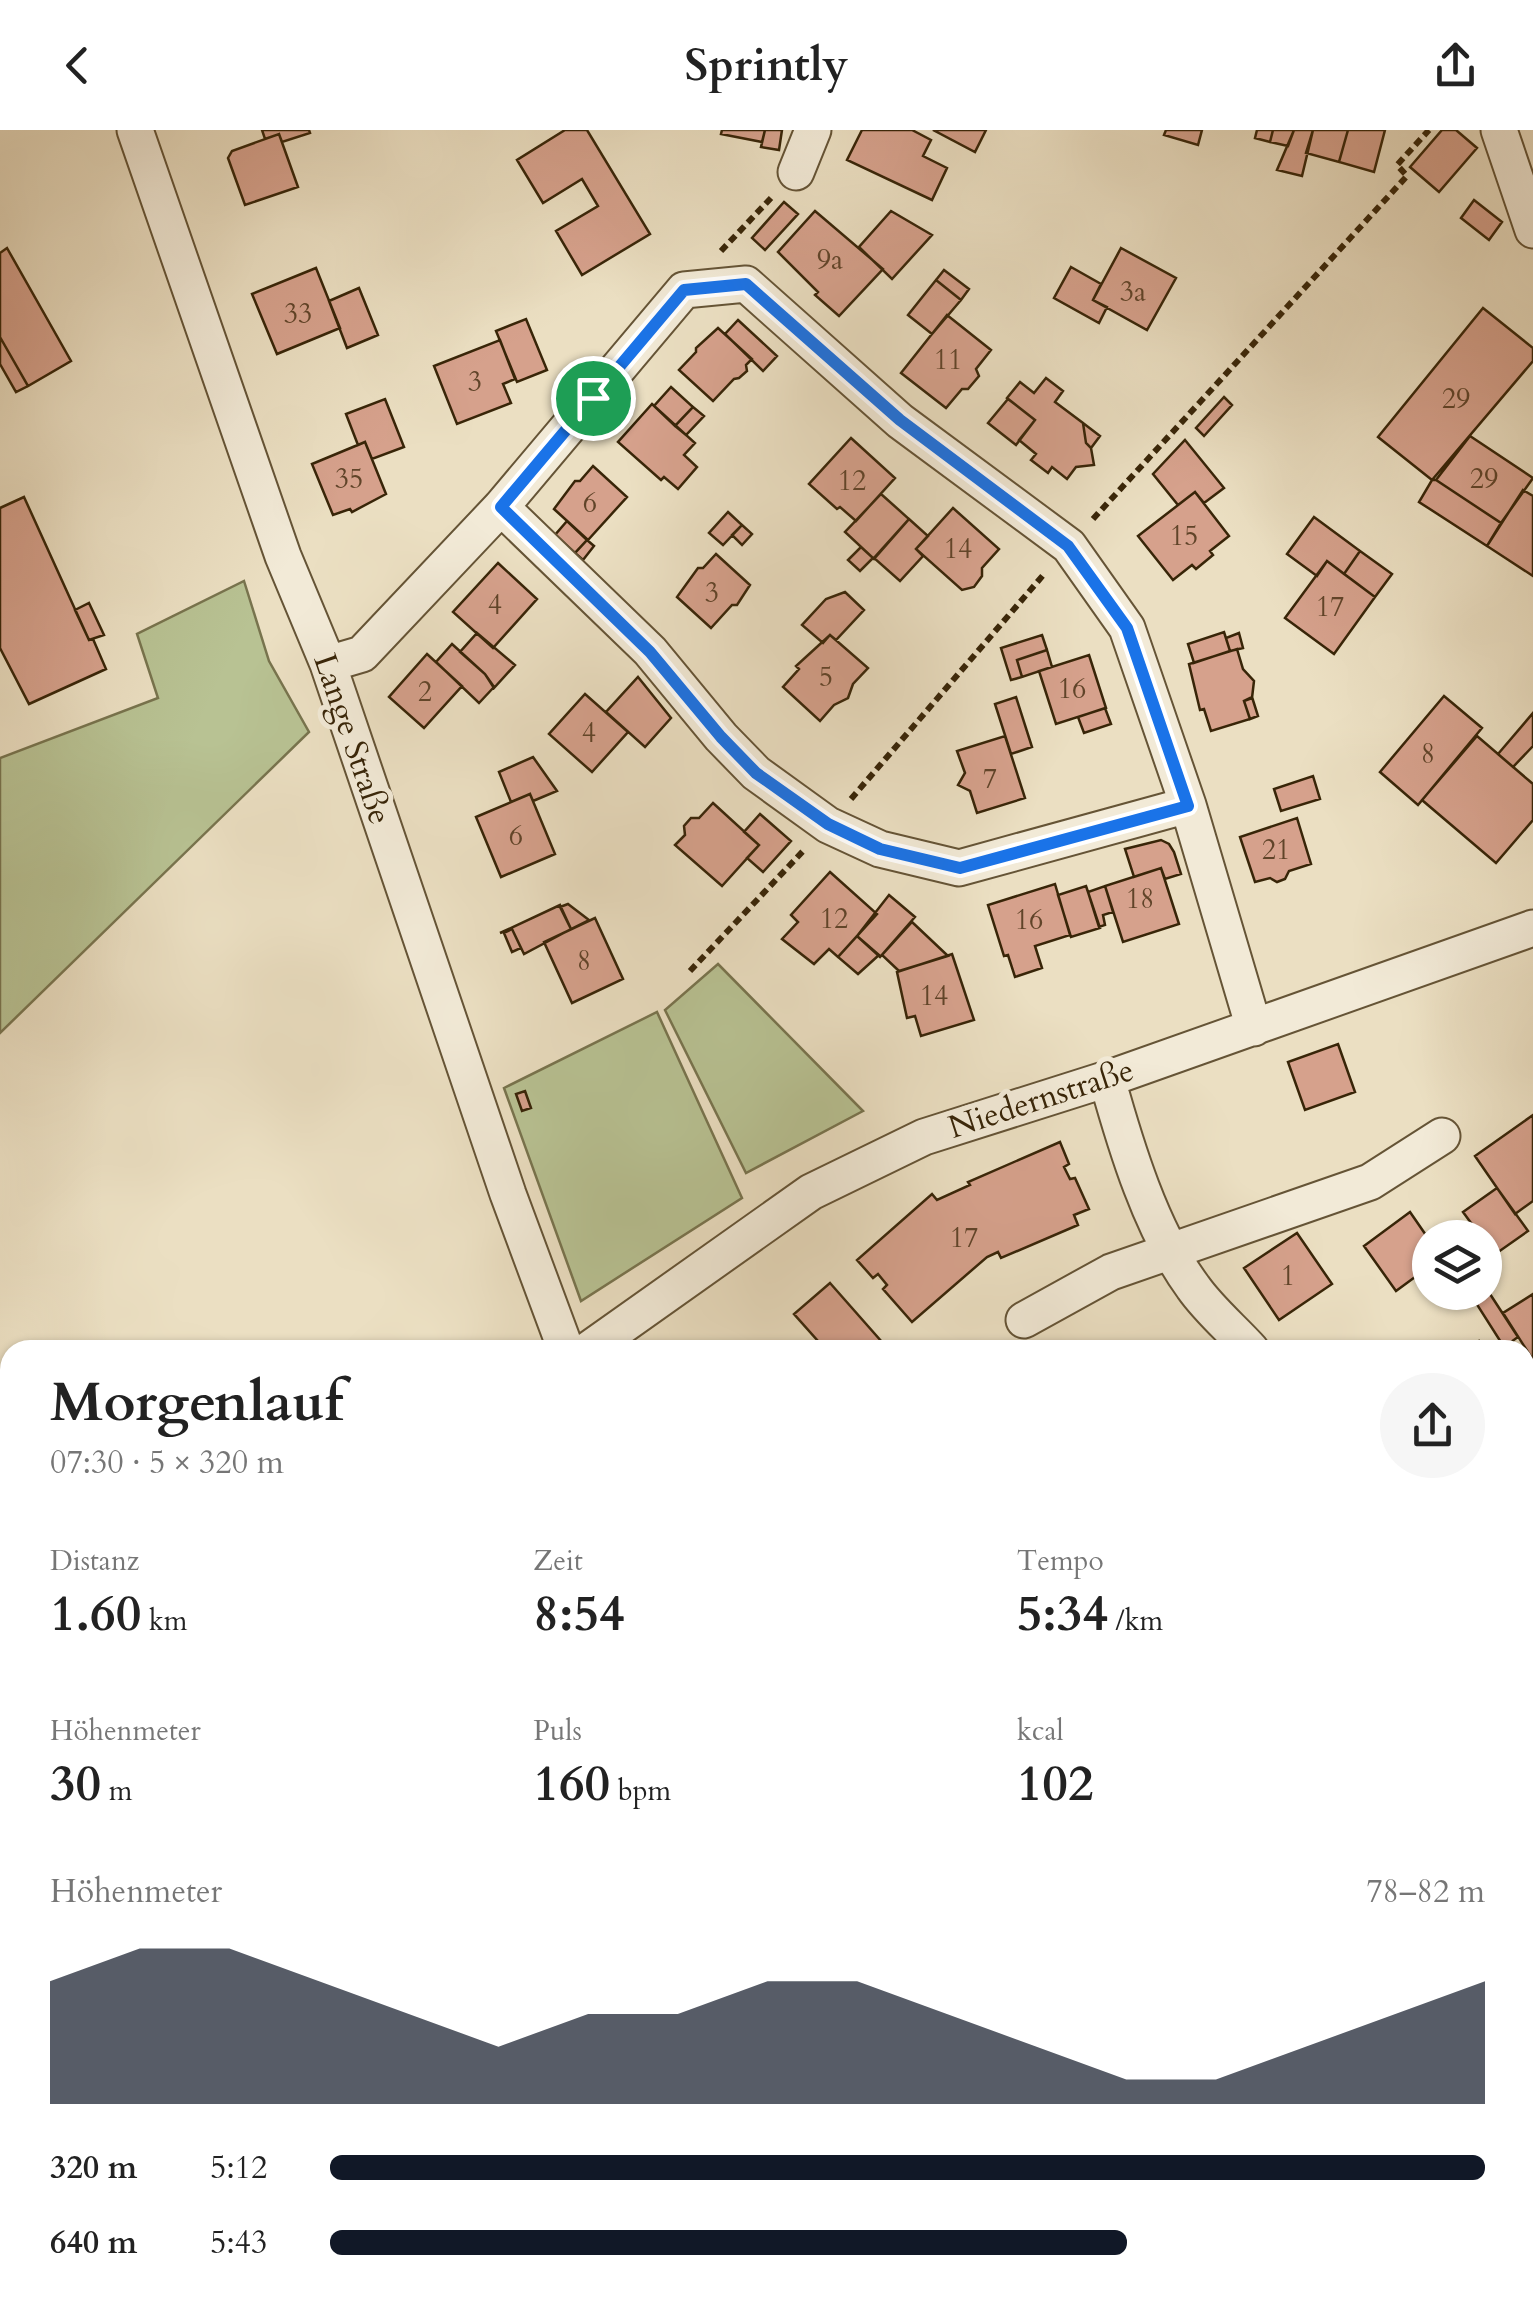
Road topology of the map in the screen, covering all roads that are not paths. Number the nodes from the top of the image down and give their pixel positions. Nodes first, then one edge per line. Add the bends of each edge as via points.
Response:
1 (135, 130) edge
2 (813, 130) edge
3 (1498, 130) edge
4 (796, 172) road end
5 (1533, 230) edge
6 (501, 507) junction
7 (328, 664) junction
8 (1188, 806) junction
9 (1533, 928) edge
10 (1254, 1028) junction
11 (1106, 1079) junction
12 (1442, 1136) dead end
13 (1170, 1249) junction
14 (1024, 1320) dead end
15 (562, 1340) edge
16 (602, 1340) edge
17 (1242, 1340) edge

1 - 7 street, Lange Straße via 282,556
2 - 4 street
3 - 5 street
6 - 7 street via 362,654
6 - 8 street via 650,652 756,773 828,824 880,849 960,868
6 - 8 street via 684,290 746,284 900,420 1068,546 1127,628
7 - 15 street, Lange Straße
8 - 10 street
9 - 10 street, Niedernstraße
10 - 11 street, Niedernstraße
11 - 13 street
11 - 16 street, Niedernstraße via 924,1137 810,1192
12 - 13 street via 1370,1182
13 - 14 street
13 - 17 street via 1194,1288

